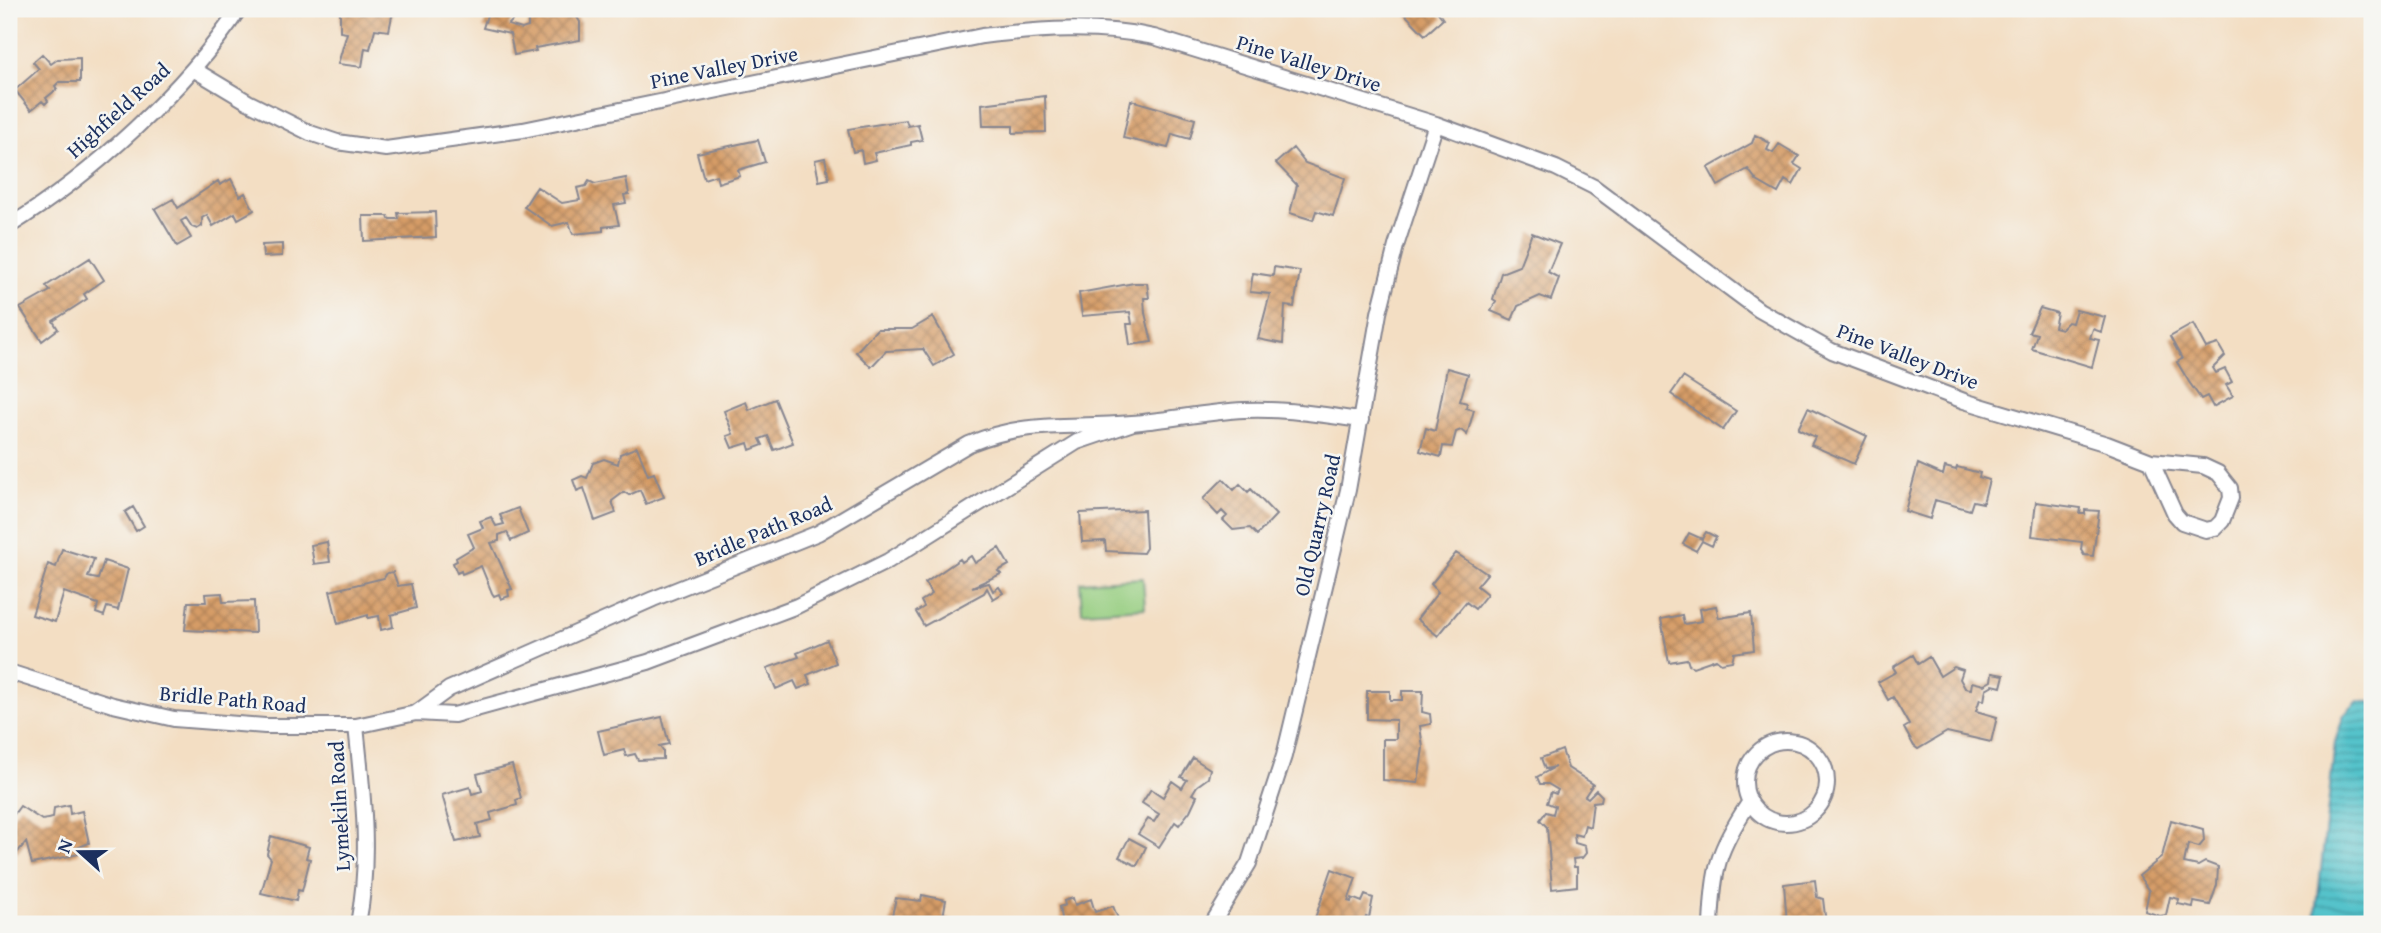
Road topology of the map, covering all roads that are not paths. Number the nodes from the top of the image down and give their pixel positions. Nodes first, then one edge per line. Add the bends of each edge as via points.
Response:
1 (239, 9) edge
2 (193, 69) junction
3 (1436, 124) junction
4 (9, 226) edge
5 (1361, 420) junction
6 (1133, 423) junction
7 (2151, 461) junction
8 (9, 672) edge
9 (416, 713) junction
10 (356, 726) junction
11 (1749, 803) junction
12 (358, 924) edge
13 (1212, 924) edge
14 (1712, 924) edge

1 - 2 street, Highfield Road
2 - 3 street, Pine Valley Drive via 310,133 386,149 523,130 982,36 1048,28 1114,29 1154,37
2 - 4 street, Highfield Road via 101,158
3 - 5 street, Old Quarry Road via 1391,265
3 - 7 street, Pine Valley Drive via 1556,168 1594,187 1759,310 1832,351 1965,401 2107,443
5 - 6 street, Bridle Path Road via 1246,410
5 - 13 street, Old Quarry Road via 1284,756 1249,863
6 - 9 street, Bridle Path Road via 1076,442 888,561 797,607 581,682 454,715
6 - 9 street, Bridle Path Road via 1017,427 981,439 818,533 653,599 449,690
7 - 7 street, Pine Valley Drive via 2182,522 2206,530 2222,521 2231,498 2230,488 2218,473 2203,466
8 - 10 street, Bridle Path Road via 174,719
9 - 10 street, Bridle Path Road
10 - 12 street, Lymekiln Road via 366,825
11 - 11 street via 1744,789 1748,767 1765,745 1799,744 1824,766 1826,788 1816,812 1792,822 1770,818
11 - 14 street via 1719,855

